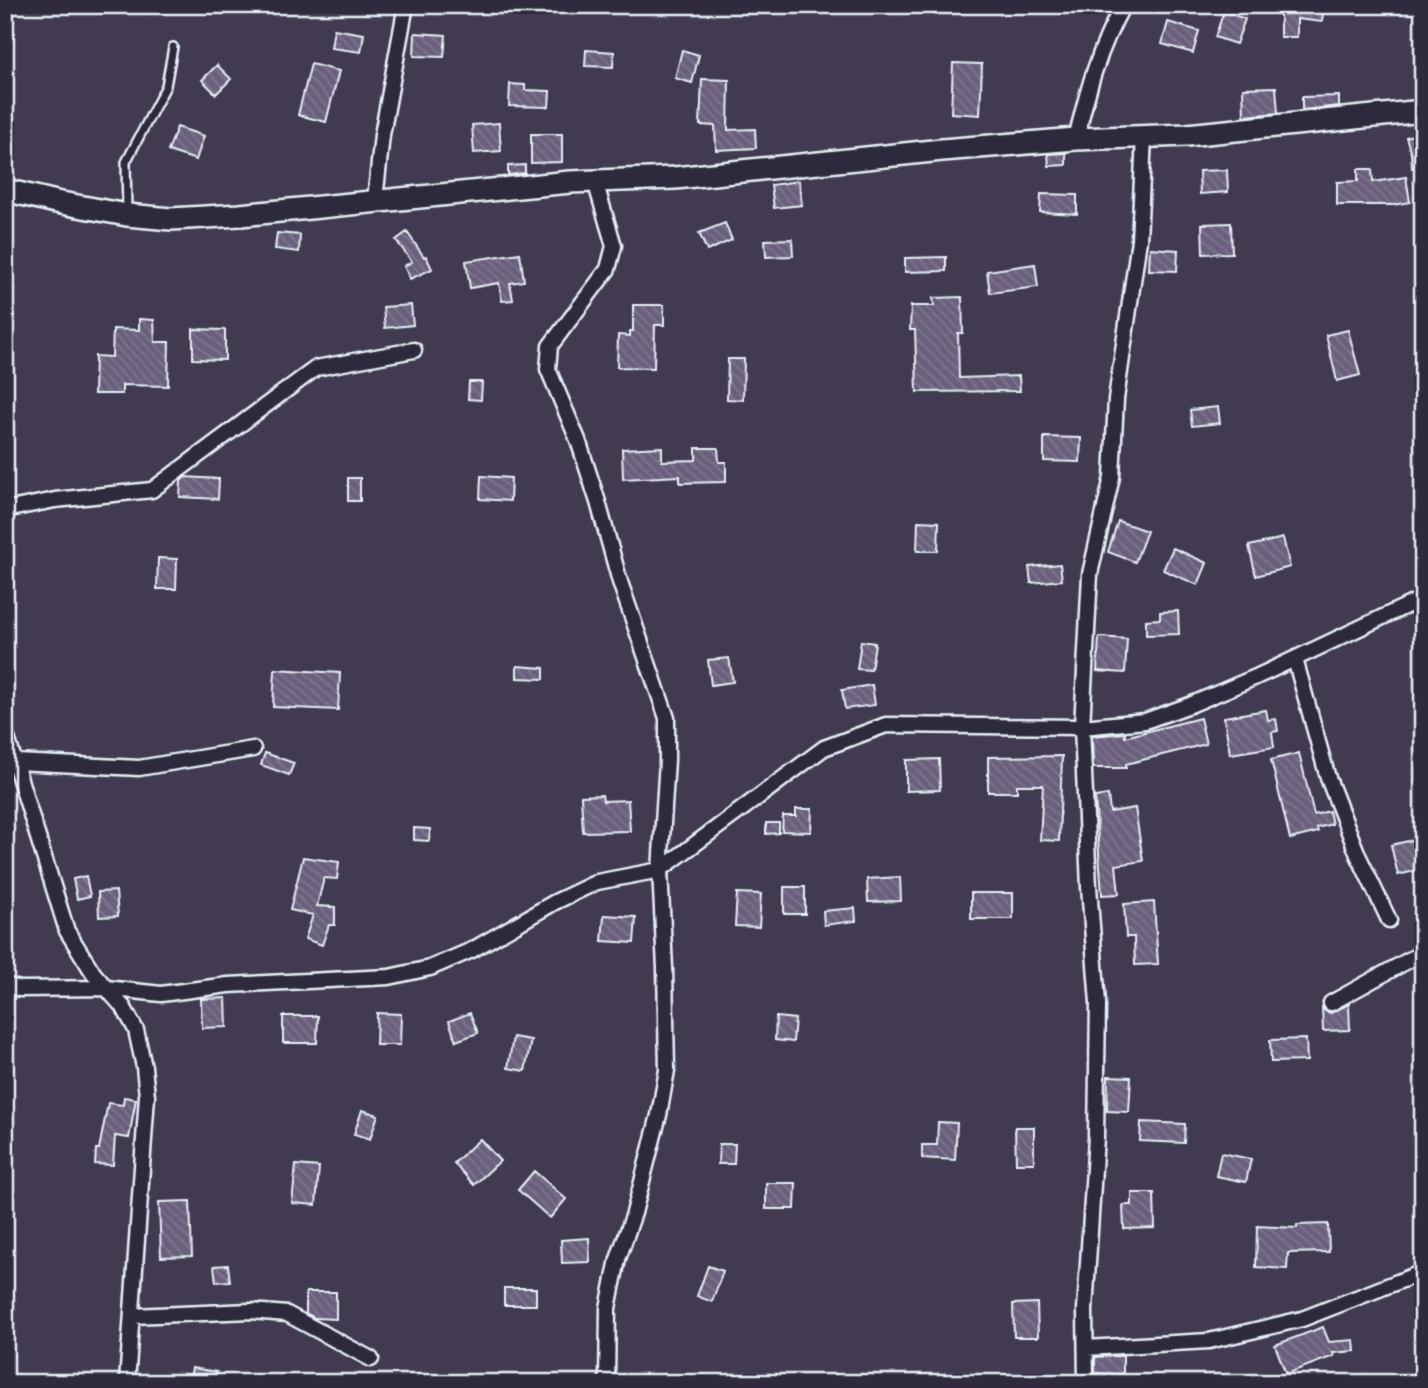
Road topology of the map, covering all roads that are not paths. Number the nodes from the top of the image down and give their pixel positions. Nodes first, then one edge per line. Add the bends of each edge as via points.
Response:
1 (406, 5) edge
2 (1123, 5) edge
3 (173, 47) dead end
4 (1423, 111) edge
5 (1144, 137) junction
6 (1076, 139) junction
7 (594, 181) junction
8 (5, 190) edge
9 (375, 200) junction
10 (127, 215) junction
11 (414, 350) dead end
12 (5, 510) edge
13 (1423, 598) edge
14 (1295, 659) junction
15 (1082, 727) junction
16 (5, 730) edge
17 (253, 749) dead end
18 (16, 762) junction
19 (660, 870) junction
20 (1389, 920) dead end
21 (1423, 958) edge
22 (5, 985) edge
23 (106, 988) junction
24 (1331, 1003) dead end
25 (1423, 1272) edge
26 (132, 1316) junction
27 (1086, 1348) junction
28 (371, 1359) dead end
29 (127, 1383) edge
30 (607, 1383) edge
31 (1086, 1383) edge

1 - 9 street
2 - 6 street via 1090,78
3 - 10 lane via 166,86 126,162
4 - 5 street
5 - 6 street
5 - 15 street via 1139,240 1116,399 1112,477 1090,574
6 - 7 street via 675,178
7 - 9 street
7 - 19 street via 614,246 608,269 550,346 548,369 578,440 667,718
8 - 10 street
9 - 10 street via 240,215 171,219
11 - 12 street via 316,368 152,490
13 - 14 street
14 - 15 street via 1166,715
14 - 20 street via 1328,778
15 - 19 street via 886,725 824,748
15 - 27 street via 1098,1003
16 - 18 street
17 - 18 street via 139,768
18 - 23 street via 66,931
19 - 23 street via 597,882 472,950 430,968 389,977 228,985 161,994
19 - 30 street via 667,1070 608,1308
21 - 24 street via 1418,955
22 - 23 street via 20,989
23 - 26 street via 136,1030 147,1096
25 - 27 street via 1301,1319 1209,1341
26 - 28 street via 288,1314
26 - 29 street
27 - 31 street

